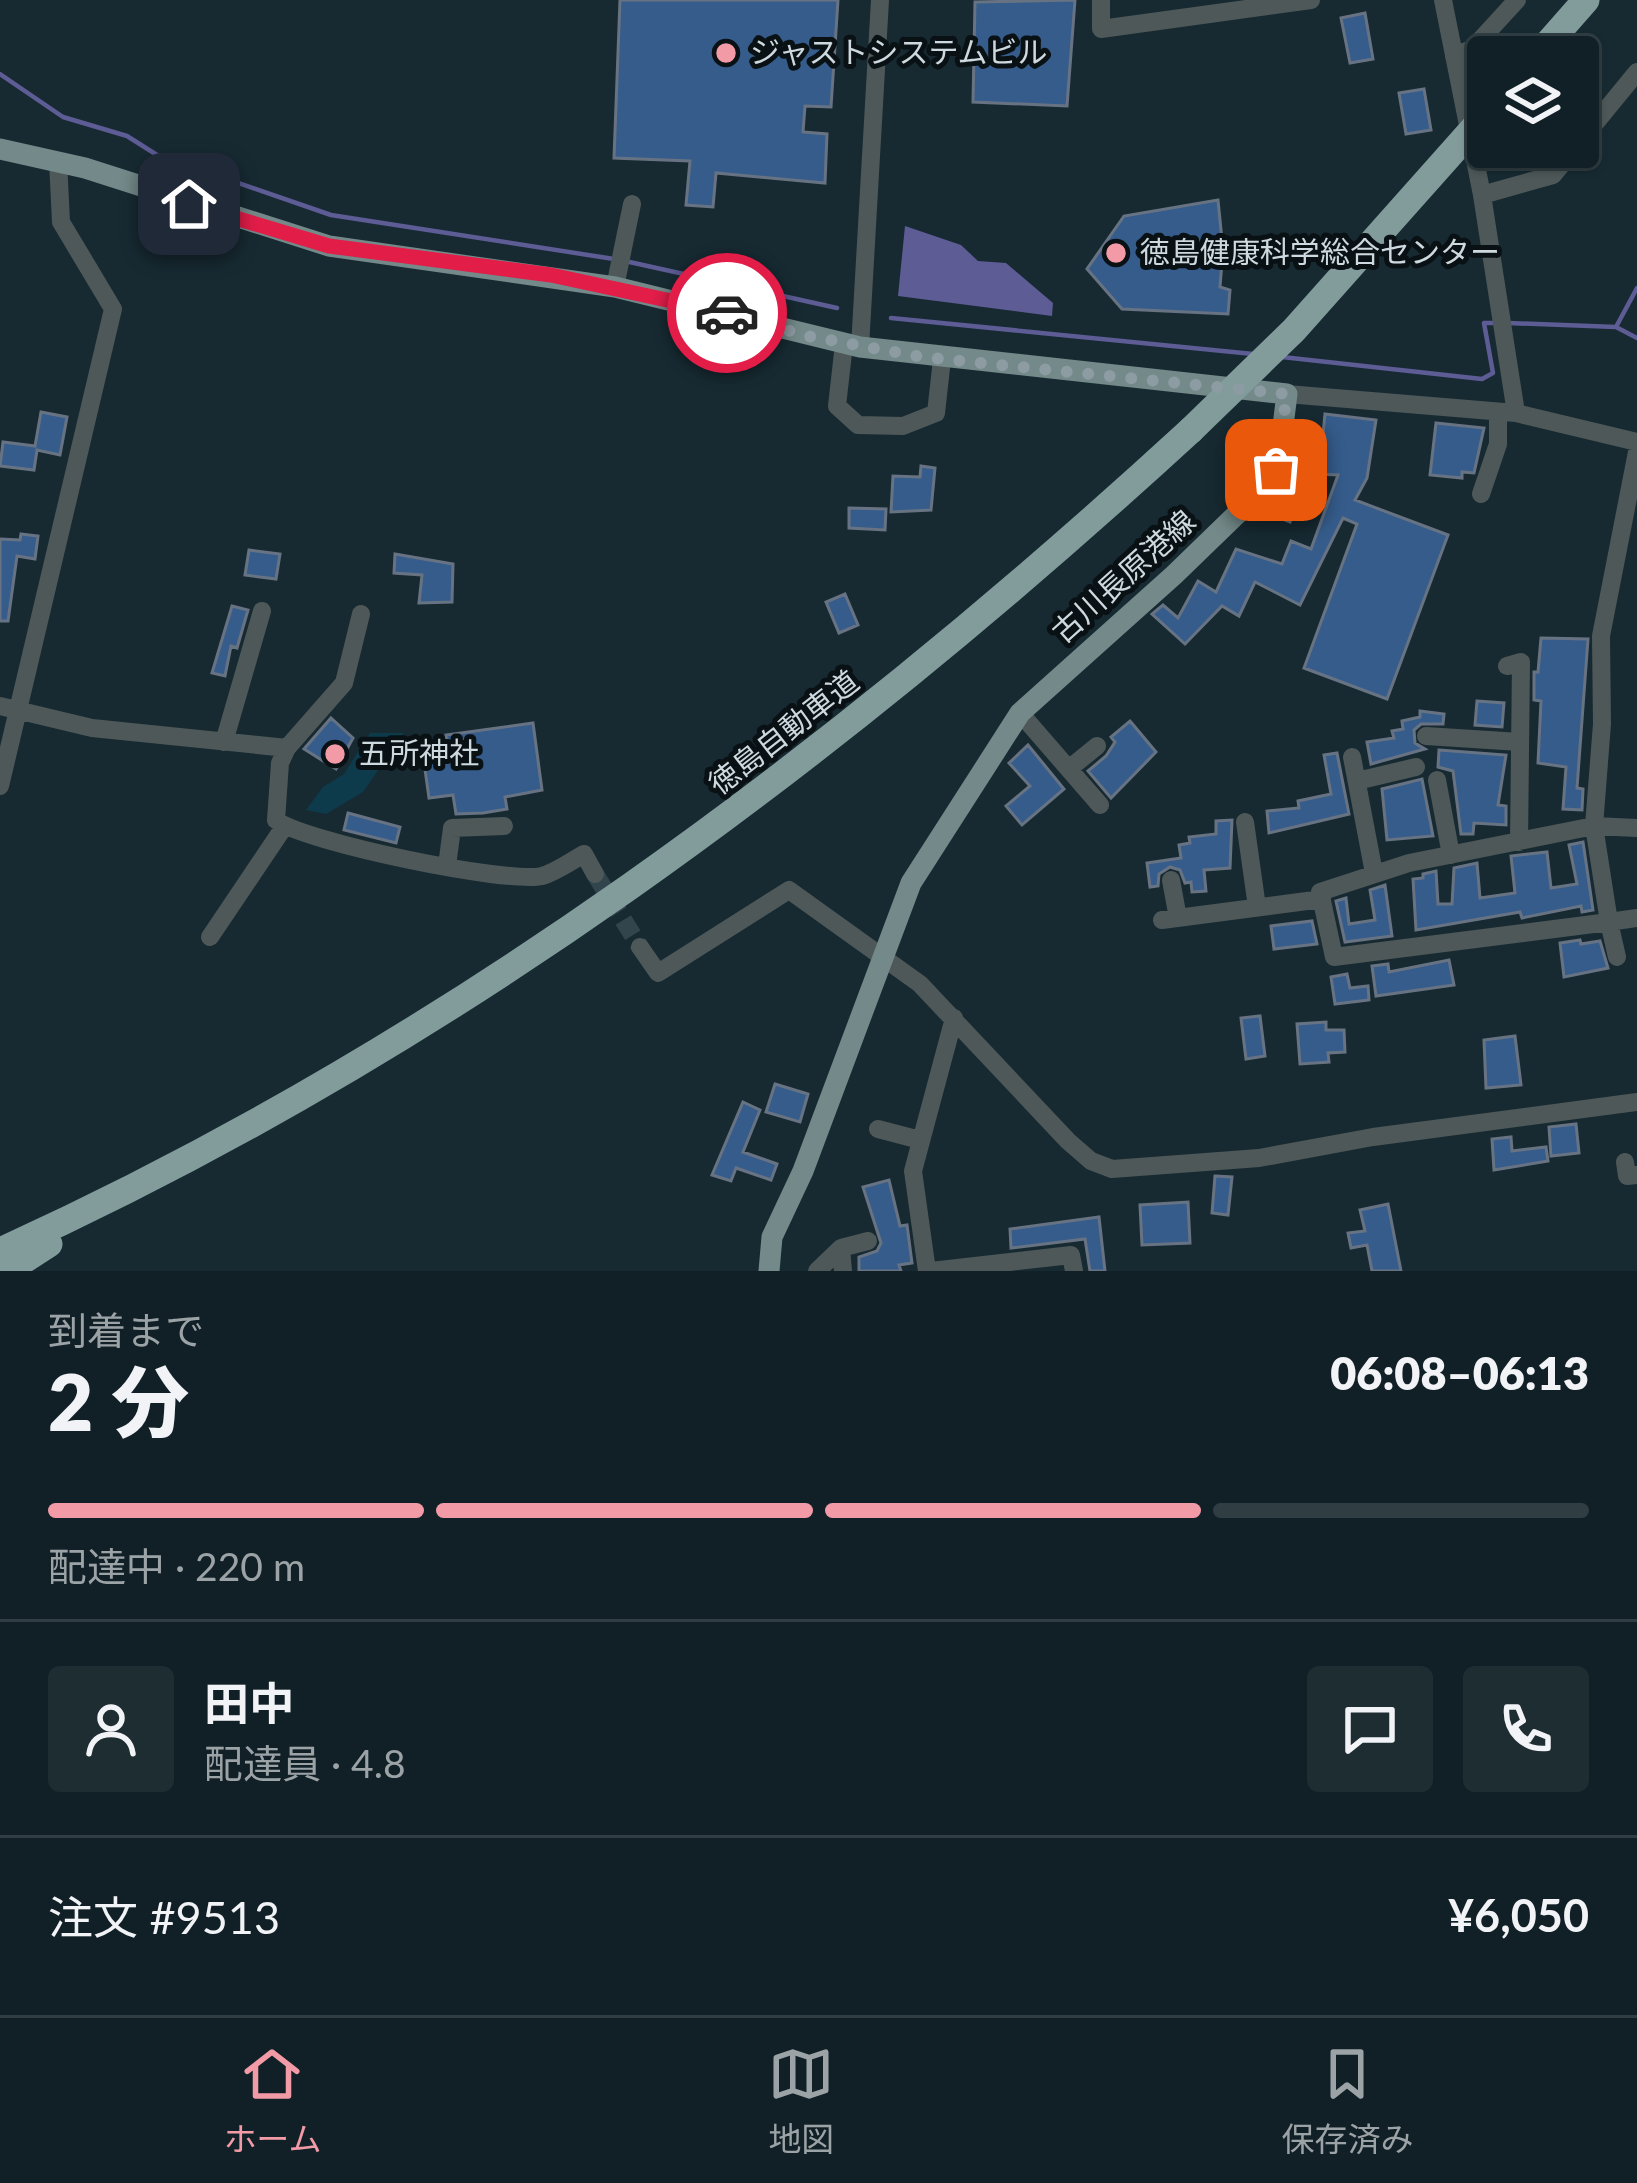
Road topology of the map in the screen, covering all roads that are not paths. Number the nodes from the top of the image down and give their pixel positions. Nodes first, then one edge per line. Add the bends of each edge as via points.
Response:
1 (880, 0) edge
2 (1101, 0) edge
3 (1311, 0) edge
4 (1443, 0) edge
5 (1517, 0) edge
6 (1576, 0) edge
7 (1586, 0) edge
8 (1549, 36) edge
9 (1553, 36) edge
10 (1454, 56) junction
11 (1637, 72) edge
12 (1599, 119) edge
13 (1467, 136) edge
14 (0, 149) edge
15 (58, 161) junction
16 (1559, 168) edge
17 (1482, 195) junction
18 (632, 204) dead end
19 (616, 279) junction
20 (852, 345) junction
21 (942, 359) junction
22 (1287, 394) junction
23 (1507, 414) junction
24 (1637, 442) edge
25 (1637, 452) edge
26 (1481, 494) dead end
27 (262, 610) dead end
28 (361, 614) dead end
29 (1507, 666) dead end
30 (9, 708) edge
31 (1020, 713) junction
32 (1426, 736) dead end
33 (224, 742) junction
34 (1520, 742) junction
35 (1097, 746) dead end
36 (286, 748) junction
37 (1352, 757) dead end
38 (1416, 767) dead end
39 (1070, 768) junction
40 (1437, 780) dead end
41 (1357, 781) junction
42 (0, 786) edge
43 (1100, 806) dead end
44 (1245, 822) dead end
45 (504, 826) dead end
46 (1594, 826) junction
47 (284, 827) junction
48 (1637, 828) edge
49 (1519, 842) junction
50 (1451, 855) junction
51 (447, 866) junction
52 (1375, 873) junction
53 (595, 874) dead end
54 (1172, 880) dead end
55 (1322, 899) junction
56 (1257, 908) junction
57 (1637, 918) edge
58 (1609, 922) junction
59 (210, 938) dead end
60 (640, 947) tunnel mouth
61 (883, 956) junction
62 (1617, 958) dead end
63 (954, 1018) junction
64 (1637, 1102) edge
65 (878, 1129) dead end
66 (920, 1140) junction
67 (142, 1181) junction
68 (868, 1241) dead end
69 (841, 1248) junction
70 (0, 1251) edge
71 (8, 1271) edge
72 (769, 1271) edge
73 (817, 1271) edge
74 (843, 1271) edge
75 (929, 1271) edge
76 (1074, 1271) edge

1 - 20 street
2 - 3 street via 1101,28
4 - 10 street
5 - 10 street via 1472,49
6 - 8 highway
7 - 9 highway
10 - 17 street
11 - 12 street
13 - 67 highway, 徳島自動車道, bridge via 1294,330 1191,430 782,779 648,877 373,1052
14 - 15 main road
15 - 19 main road via 329,246
15 - 30 street via 62,222 113,309
16 - 17 street
17 - 23 street
18 - 19 street
19 - 20 main road
20 - 21 main road
20 - 21 street via 837,406 859,425 903,426 936,413
21 - 22 main road
22 - 23 street
22 - 31 main road, 古川長原港線 via 1270,482
23 - 24 street
23 - 26 street
25 - 46 street via 1601,636
27 - 33 street
28 - 36 street via 344,683
29 - 34 street via 1521,662
30 - 33 street via 92,728
30 - 42 street
31 - 39 street
31 - 61 main road, 古川長原港線 via 927,854
32 - 34 street
33 - 36 street
34 - 49 street
35 - 39 street
36 - 47 street via 276,820
37 - 41 street
38 - 41 street
39 - 43 street
40 - 50 street
41 - 52 street
44 - 56 street
45 - 51 street via 452,828
46 - 48 street
46 - 49 street
46 - 58 street
47 - 51 street
47 - 59 street
49 - 50 street
50 - 52 street
51 - 53 street via 541,876 584,854
52 - 55 street via 1320,892
54 - 56 street via 1170,919
55 - 56 street
55 - 58 street via 1334,957
57 - 58 street
58 - 62 street
60 - 61 street via 658,973 789,890
61 - 63 street
61 - 72 main road, 古川長原港線 via 772,1237
63 - 64 street via 1068,1141 1112,1169 1259,1158
63 - 66 street
65 - 66 street
66 - 75 street via 913,1171
67 - 70 highway, 徳島自動車道
67 - 71 highway
68 - 69 street
69 - 73 street
69 - 74 street
75 - 76 street via 1071,1256

